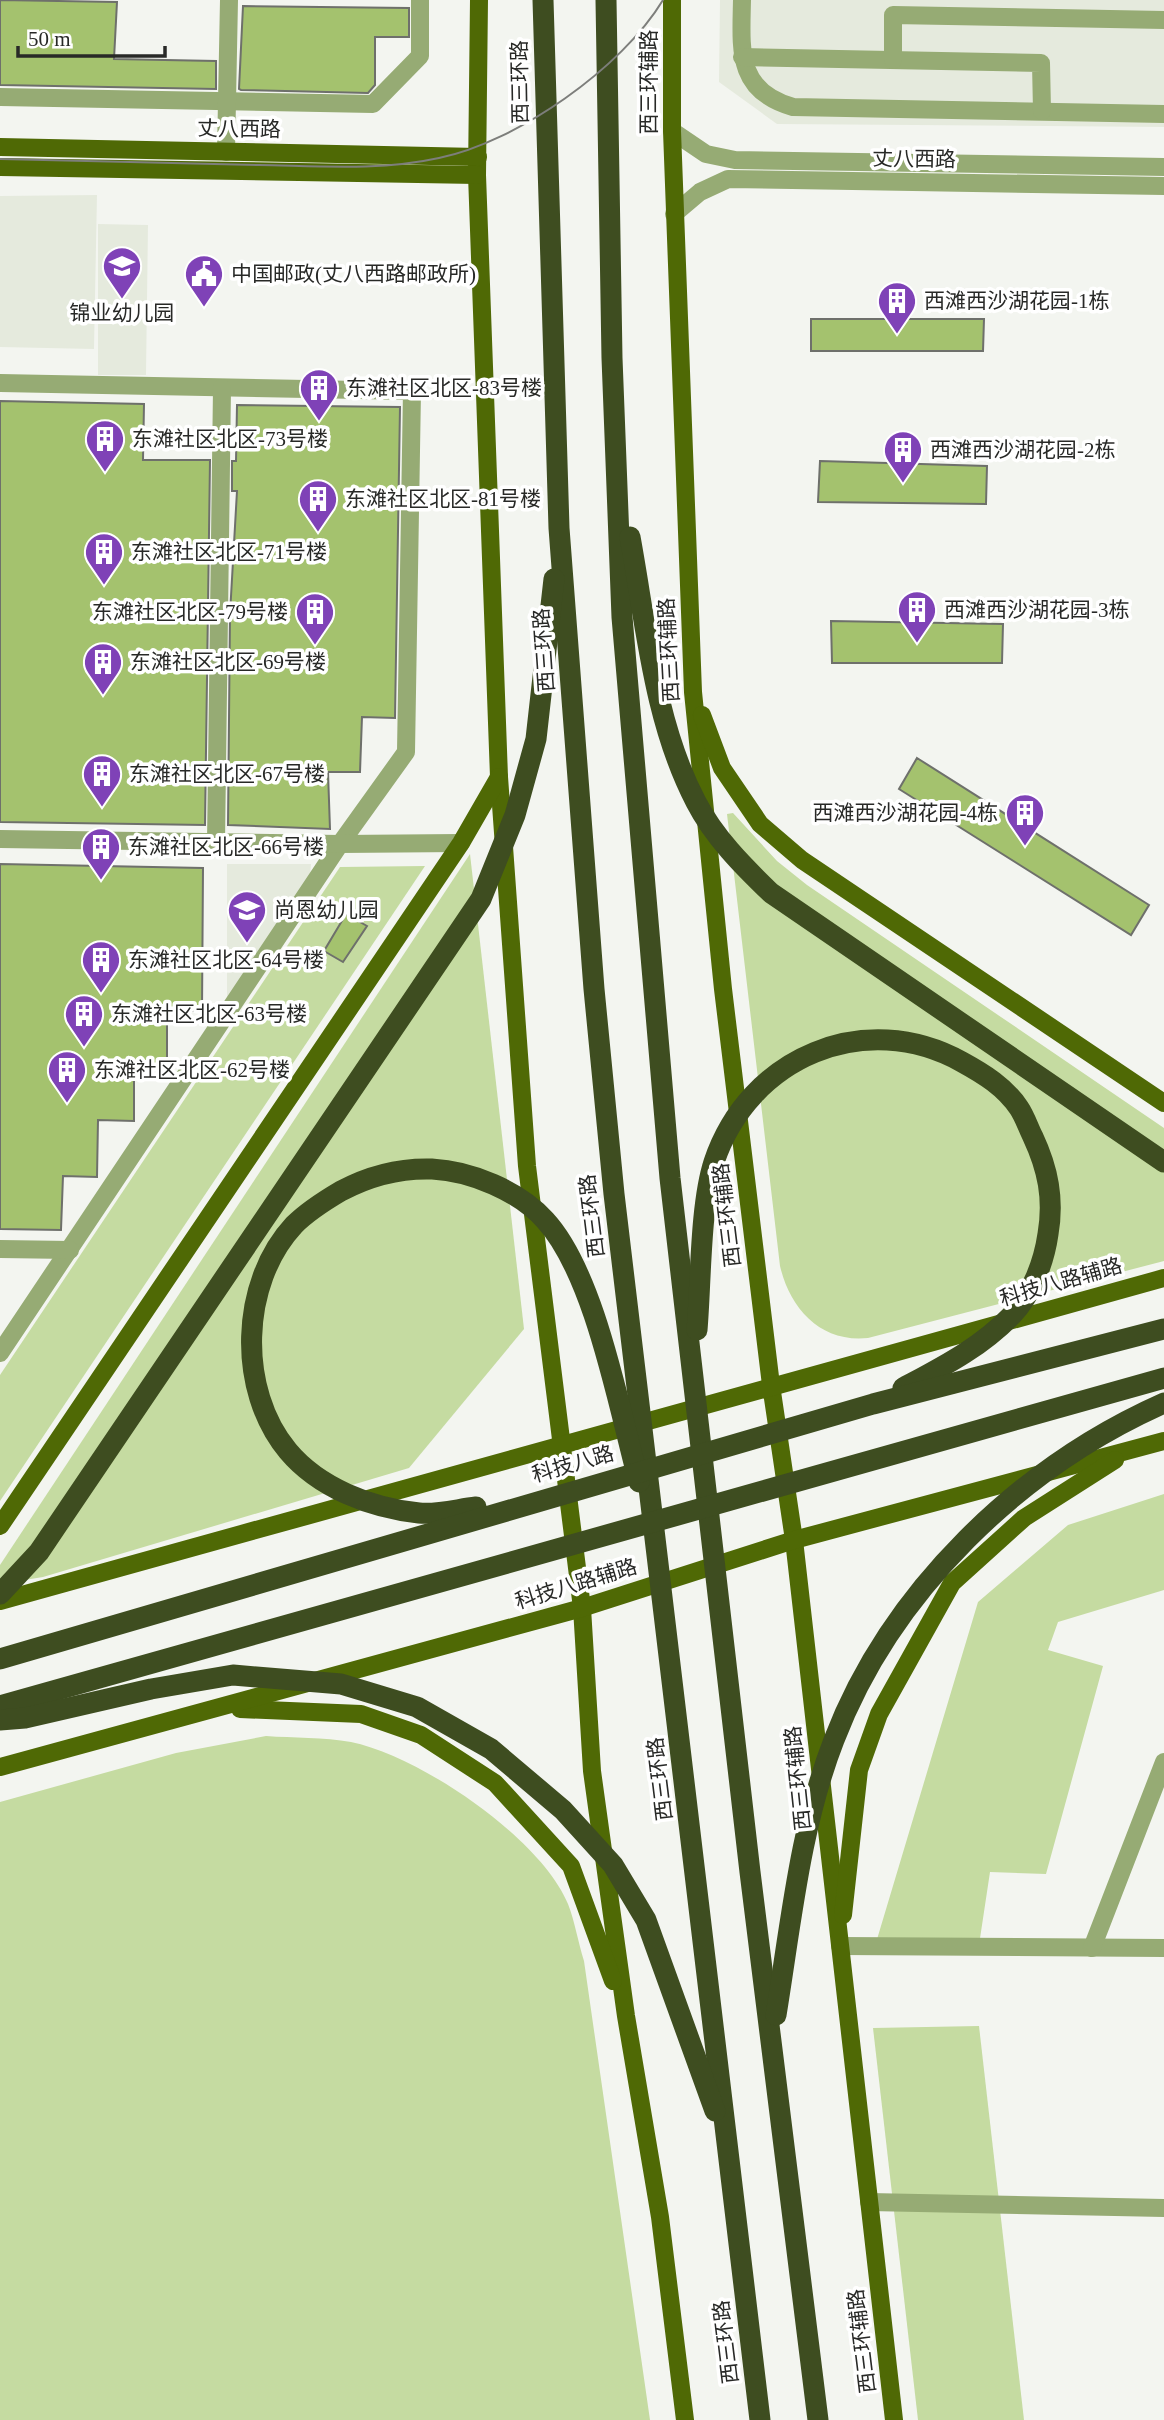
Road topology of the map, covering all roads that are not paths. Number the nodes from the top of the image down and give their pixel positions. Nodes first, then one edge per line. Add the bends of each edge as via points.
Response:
1 (229, 0) edge
2 (421, 0) edge
3 (479, 0) edge
4 (543, 0) edge
5 (606, 0) edge
6 (672, 0) edge
7 (742, 0) edge
8 (1164, 20) edge
9 (742, 57) junction
10 (893, 60) junction
11 (0, 97) edge
12 (228, 101) junction
13 (1042, 111) junction
14 (1164, 114) edge
15 (672, 131) junction
16 (0, 147) edge
17 (226, 152) junction
18 (478, 157) junction
19 (0, 167) edge
20 (1164, 167) edge
21 (477, 175) junction
22 (1164, 186) edge
23 (674, 214) junction
24 (0, 383) edge
25 (222, 387) junction
26 (616, 463) junction
27 (559, 528) junction
28 (693, 692) junction
29 (499, 777) junction
30 (0, 839) edge
31 (216, 843) junction
32 (461, 843) junction
33 (340, 844) junction
34 (1164, 1103) edge
35 (1164, 1162) edge
36 (0, 1249) edge
37 (70, 1250) junction
38 (1164, 1278) edge
39 (1164, 1329) edge
40 (0, 1353) edge
41 (693, 1378) junction
42 (1164, 1378) edge
43 (771, 1385) junction
44 (1164, 1403) edge
45 (873, 1404) junction
46 (1164, 1441) edge
47 (564, 1443) junction
48 (1129, 1452) junction
49 (537, 1500) junction
50 (0, 1526) edge
51 (794, 1540) junction
52 (659, 1555) junction
53 (0, 1594) edge
54 (0, 1601) edge
55 (582, 1608) junction
56 (0, 1659) edge
57 (0, 1706) edge
58 (223, 1708) junction
59 (0, 1720) edge
60 (1164, 1762) edge
61 (0, 1767) edge
62 (840, 1947) junction
63 (1093, 1948) junction
64 (1164, 1948) edge
65 (626, 2016) junction
66 (772, 2038) junction
67 (728, 2147) junction
68 (869, 2203) junction
69 (1164, 2208) edge
70 (685, 2420) edge
71 (760, 2420) edge
72 (818, 2420) edge
73 (894, 2420) edge

1 - 12 street
2 - 12 street via 420,56 373,104
3 - 18 main road
4 - 27 highway, 西三环路
5 - 26 highway
6 - 15 main road, 西三环辅路
7 - 9 street
8 - 10 street via 893,15
9 - 10 street
9 - 13 street via 759,89 773,101 793,107
10 - 13 street via 1041,63
11 - 12 street
12 - 17 street
13 - 14 street
15 - 20 street, 丈八西路 via 706,154 735,160
15 - 23 main road, 西三环辅路
16 - 17 main road, 丈八西路
17 - 18 main road, 丈八西路
18 - 21 main road
19 - 21 main road, 丈八西路
21 - 29 main road
22 - 23 street, 丈八西路 via 728,179 700,192
23 - 28 main road, 西三环辅路
24 - 25 street
25 - 31 street
25 - 33 street via 412,391 407,752
26 - 35 highway via 675,753 696,804 733,856 771,893
26 - 41 highway via 622,617 670,1178
27 - 52 highway, 西三环路 via 594,989 614,1194
27 - 53 highway via 536,738 515,815 481,899 47,1541
28 - 34 main road via 722,768 760,824 802,860
28 - 43 main road, 西三环辅路
29 - 32 main road
29 - 47 main road via 527,1166
30 - 31 street
31 - 33 street
32 - 33 street
32 - 50 main road
33 - 37 street
36 - 37 street
37 - 40 street
38 - 43 main road, 科技八路辅路
39 - 45 highway, 科技八路
41 - 45 highway via 708,1194 714,1162 731,1125 761,1086 790,1064 867,1038 907,1042 948,1054 992,1079 1019,1107 1049,1179 1052,1210 1040,1268 1014,1313 972,1351
41 - 66 highway
42 - 57 highway
43 - 47 main road, 科技八路辅路
43 - 51 main road, 西三环辅路
44 - 66 highway via 1122,1422 1027,1487 970,1536 891,1629 834,1740 811,1814
45 - 49 highway, 科技八路
46 - 48 main road, 科技八路辅路
47 - 54 main road, 科技八路辅路
47 - 55 main road
48 - 51 main road, 科技八路辅路
48 - 62 main road via 1024,1518 952,1583 879,1714 859,1770
49 - 52 highway via 422,1514 390,1508 329,1485 288,1451 266,1414 252,1354 251,1325 274,1253 293,1226 317,1204 380,1174 415,1168 449,1170 495,1184 545,1219 579,1272
49 - 56 highway, 科技八路
51 - 55 main road, 科技八路辅路
51 - 62 main road, 西三环辅路
52 - 67 highway, 西三环路
55 - 58 main road, 科技八路辅路
55 - 65 main road via 592,1772
58 - 61 main road, 科技八路辅路
58 - 65 main road via 361,1714 421,1735 495,1783 571,1866
59 - 67 highway via 233,1675 341,1685 417,1707 491,1749 563,1810 613,1866 646,1920
60 - 63 street
62 - 63 street
62 - 68 main road, 西三环辅路
63 - 64 street
65 - 70 main road via 660,2217
66 - 72 highway
67 - 71 highway, 西三环路
68 - 69 street
68 - 73 main road, 西三环辅路

